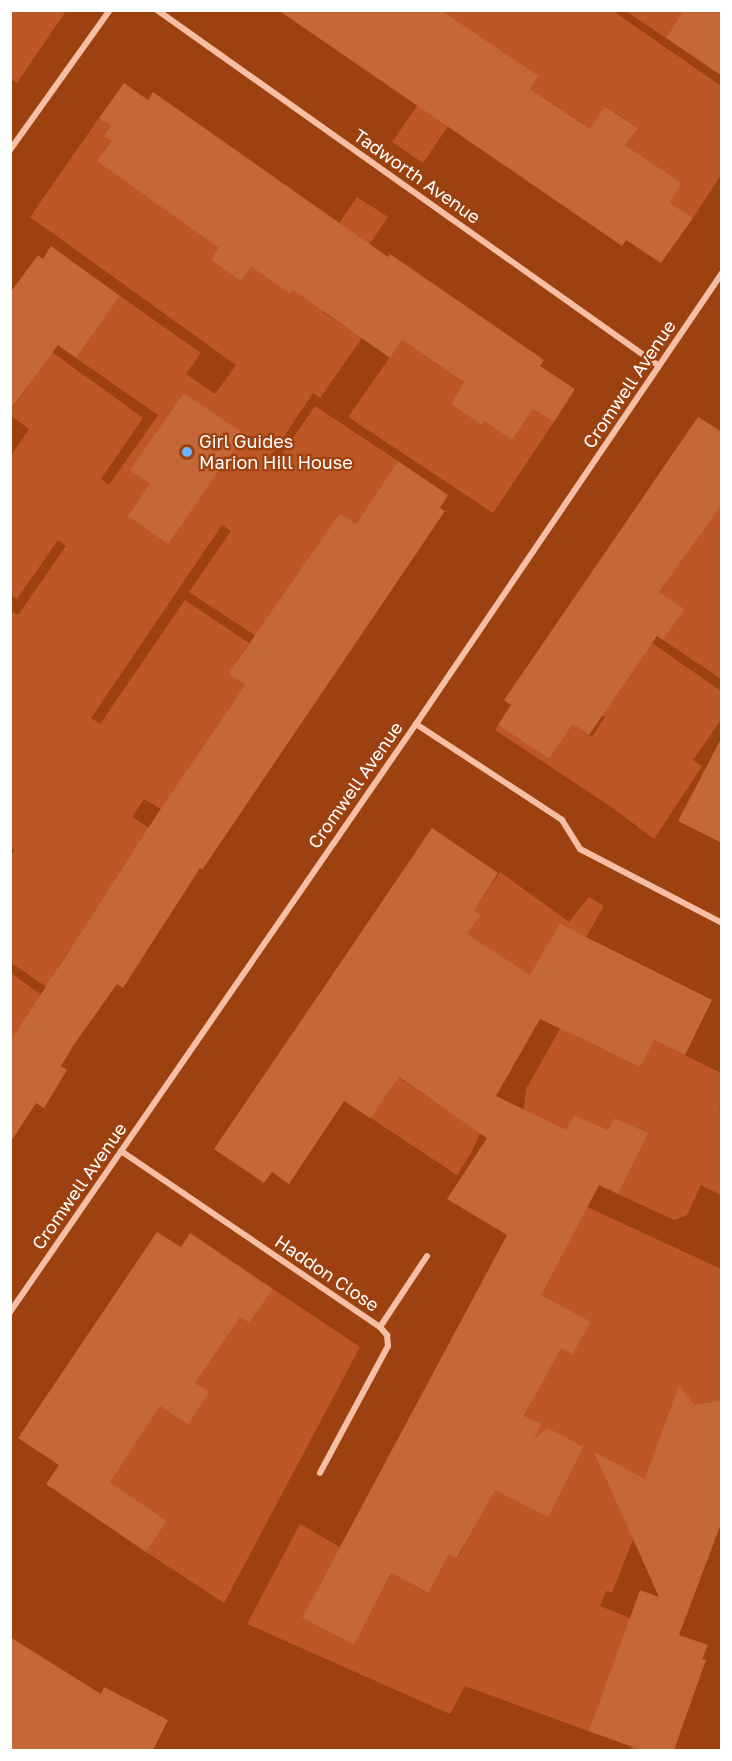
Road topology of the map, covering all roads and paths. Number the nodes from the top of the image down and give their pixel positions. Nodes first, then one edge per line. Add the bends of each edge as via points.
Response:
1 (110, 10) edge
2 (157, 10) edge
3 (10, 150) edge
4 (722, 273) edge
5 (659, 366) junction
6 (416, 724) junction
7 (722, 923) edge
8 (121, 1151) junction
9 (427, 1256) dead end
10 (10, 1312) edge
11 (380, 1327) junction
12 (320, 1473) dead end

1 - 3 street
2 - 5 street, Tadworth Avenue
4 - 5 street, Cromwell Avenue
5 - 6 street, Cromwell Avenue
6 - 7 street via 562,820 580,849
6 - 8 street, Cromwell Avenue
8 - 10 street, Cromwell Avenue
8 - 11 street, Haddon Close
9 - 11 street
11 - 12 street, Haddon Close via 387,1335 388,1346

